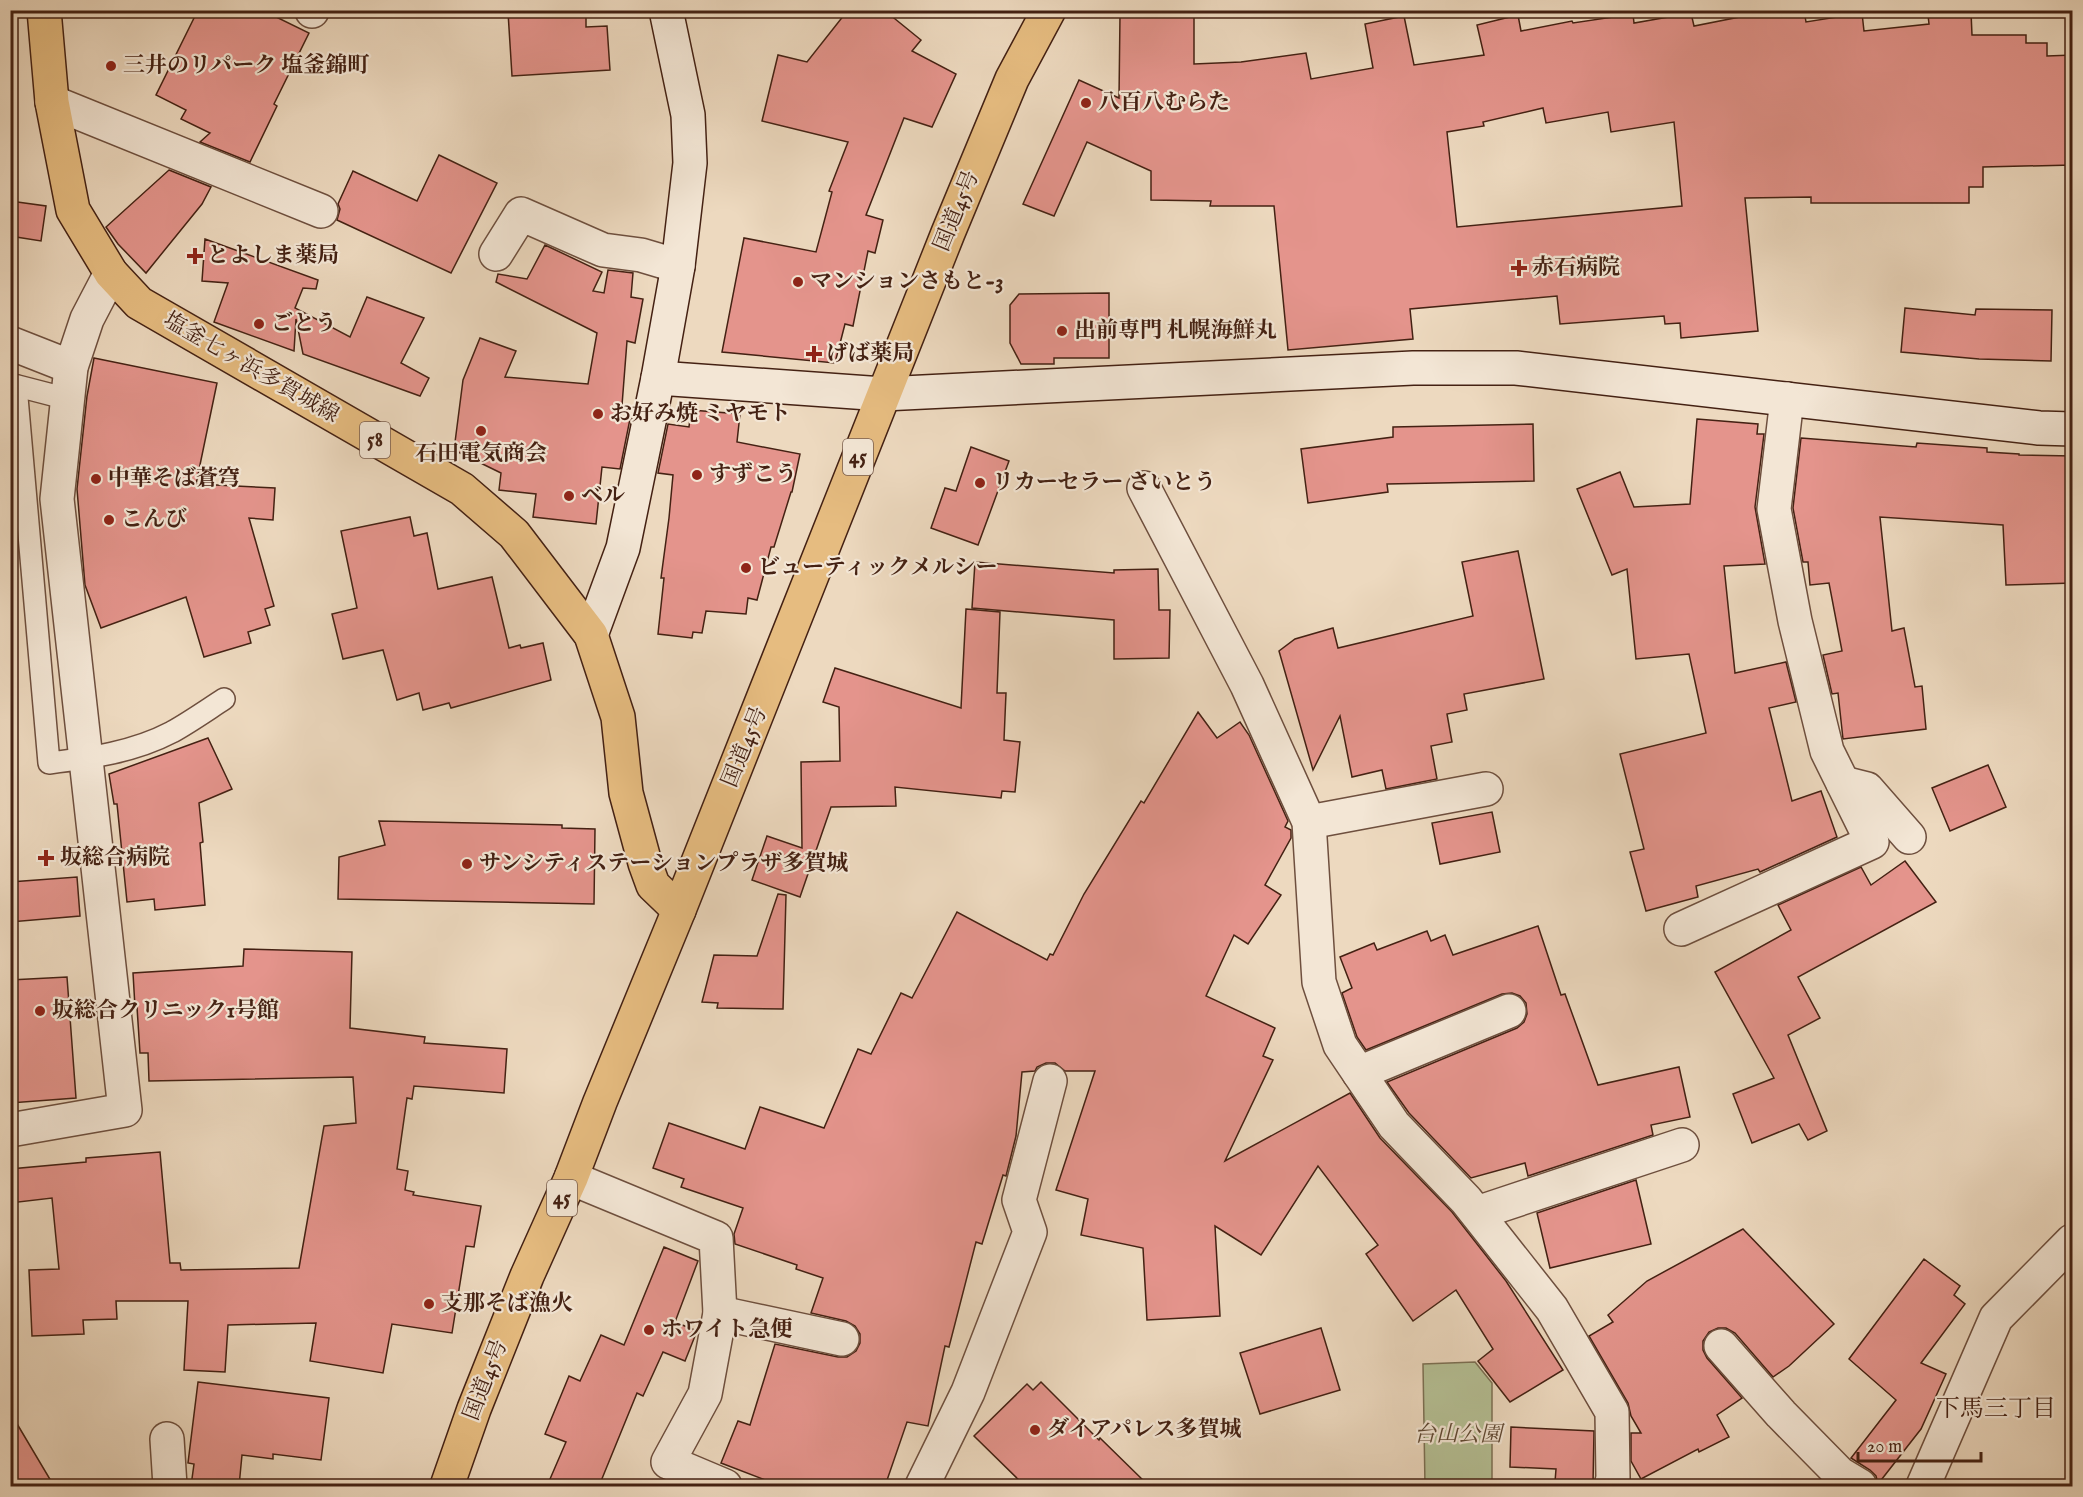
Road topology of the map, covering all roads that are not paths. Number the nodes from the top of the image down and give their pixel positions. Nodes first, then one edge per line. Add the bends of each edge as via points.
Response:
1 (44, 10) edge
2 (666, 10) edge
3 (1049, 10) edge
4 (52, 102) junction
5 (321, 211) dead end
6 (496, 254) dead end
7 (678, 266) junction
8 (111, 273) junction
9 (10, 343) edge
10 (71, 367) junction
11 (658, 378) junction
12 (12, 385) edge
13 (883, 394) junction
14 (68, 399) junction
15 (1787, 399) junction
16 (2073, 429) edge
17 (1144, 488) dead end
18 (591, 635) junction
19 (224, 699) dead end
20 (88, 767) junction
21 (1843, 783) junction
22 (1486, 789) dead end
23 (1309, 822) junction
24 (1909, 837) dead end
25 (679, 910) junction
26 (1681, 929) dead end
27 (1509, 1011) dead end
28 (1359, 1073) junction
29 (1050, 1082) dead end
30 (10, 1130) edge
31 (1682, 1145) dead end
32 (571, 1178) junction
33 (1477, 1213) junction
34 (2073, 1241) edge
35 (720, 1313) junction
36 (842, 1339) dead end
37 (1721, 1346) dead end
38 (168, 1439) dead end
39 (663, 1474) edge
40 (170, 1486) edge
41 (447, 1486) edge
42 (725, 1486) edge
43 (922, 1486) edge
44 (1611, 1486) edge
45 (1860, 1486) edge
46 (1923, 1486) edge

1 - 4 main road, 塩釜七ヶ浜多賀城線 / 58
2 - 7 street via 688,115 690,163
3 - 13 main road, 国道45号 / 45 via 1012,78
4 - 5 street
4 - 8 main road, 塩釜七ヶ浜多賀城線 / 58 via 73,210
6 - 7 street via 521,214 603,250 641,255
7 - 11 street
8 - 10 street via 87,319
8 - 18 main road, 塩釜七ヶ浜多賀城線 / 58 via 139,303 462,489 514,534
9 - 10 street
10 - 14 street
11 - 13 street
11 - 18 street via 623,548
12 - 14 lane
12 - 20 lane via 49,764
13 - 15 street via 1413,368 1516,368
13 - 25 main road, 国道45号 / 45
14 - 20 street via 57,499
15 - 16 street
15 - 21 street via 1774,509 1795,621 1827,751
17 - 23 street via 1247,685
18 - 25 main road, 塩釜七ヶ浜多賀城線 / 58 via 618,717 626,793 645,863 653,885
19 - 20 lane via 171,732
20 - 30 street via 125,1110
21 - 24 street via 1867,789
21 - 26 street via 1872,842
22 - 23 street
23 - 28 street via 1319,982 1340,1045
25 - 32 main road, 国道45号 / 45
27 - 28 street
28 - 33 street via 1394,1125
29 - 43 street via 1019,1200 1029,1232 968,1392
31 - 33 street
32 - 35 street via 716,1238
32 - 41 main road, 国道45号 / 45 via 527,1276
33 - 44 street via 1552,1309 1611,1412
34 - 46 street via 1996,1318
35 - 36 street
35 - 39 street via 705,1394
37 - 45 street via 1831,1465
38 - 40 street
39 - 42 street

